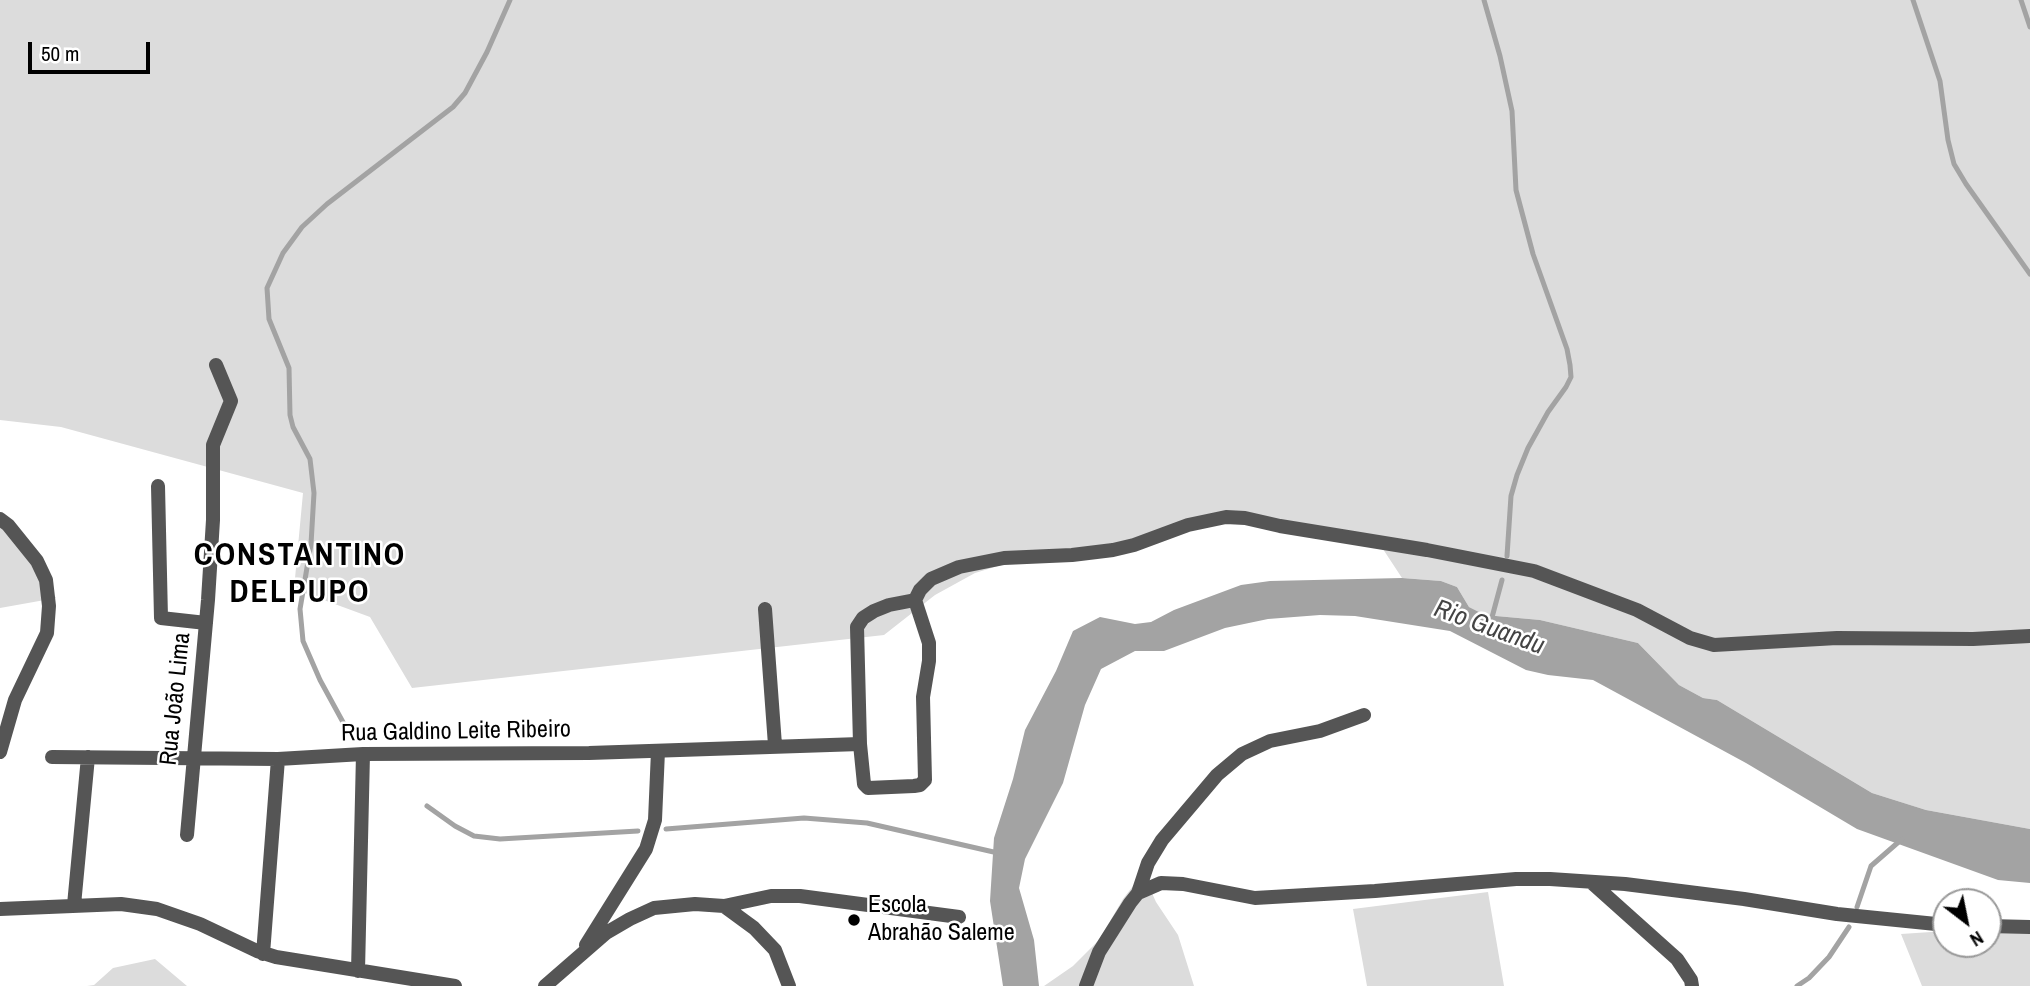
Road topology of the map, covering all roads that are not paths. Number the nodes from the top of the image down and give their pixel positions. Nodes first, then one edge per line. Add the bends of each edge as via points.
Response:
1 (216, 365) dead end
2 (158, 486) dead end
3 (0, 519) edge
4 (915, 600) junction
5 (765, 609) dead end
6 (206, 623) junction
7 (2030, 636) edge
8 (1364, 715) dead end
9 (860, 744) junction
10 (775, 745) junction
11 (658, 751) junction
12 (0, 752) edge
13 (363, 754) junction
14 (52, 757) dead end
15 (88, 757) junction
16 (193, 759) junction
17 (278, 759) junction
18 (187, 835) dead end
19 (1591, 882) junction
20 (1138, 893) junction
21 (74, 905) junction
22 (724, 906) junction
23 (0, 909) edge
24 (959, 917) dead end
25 (1932, 924) edge
26 (2002, 926) edge
27 (2030, 927) edge
28 (263, 954) junction
29 (580, 955) junction
30 (358, 971) junction
31 (455, 986) edge
32 (545, 986) edge
33 (789, 986) edge
34 (1086, 986) edge
35 (1692, 986) edge

1 - 6 street, Rua João Lima via 231,401 213,445
2 - 6 street via 160,618
3 - 12 street via 37,561 46,580 49,606 47,633 15,700
4 - 7 street via 925,584 943,573 1004,558 1113,550 1188,525 1235,517 1534,571 1714,645
4 - 9 street via 874,611 857,627
4 - 9 street via 929,643 923,697 924,782 867,787
5 - 10 street
6 - 16 street, Rua João Lima
8 - 20 street via 1320,731 1270,741 1242,754 1217,775 1162,840
9 - 10 street, Rua Galdino Leite Ribeiro
10 - 11 street, Rua Galdino Leite Ribeiro
11 - 13 street, Rua Galdino Leite Ribeiro
11 - 29 street via 655,820 646,849
13 - 17 street, Rua Galdino Leite Ribeiro
13 - 30 street
14 - 15 street, Rua Galdino Leite Ribeiro
15 - 16 street, Rua Galdino Leite Ribeiro
15 - 21 street
16 - 17 street, Rua Galdino Leite Ribeiro
16 - 18 street, Rua João Lima
17 - 28 street
19 - 20 street via 1516,879 1255,898 1161,883
19 - 25 street
19 - 35 street via 1677,959
20 - 34 street via 1098,952
21 - 23 street
21 - 28 street via 137,906 178,916
22 - 24 street via 771,896 800,896
22 - 29 street via 654,908 606,933
22 - 33 street via 775,950
26 - 27 street
28 - 30 street
29 - 32 street
30 - 31 street

